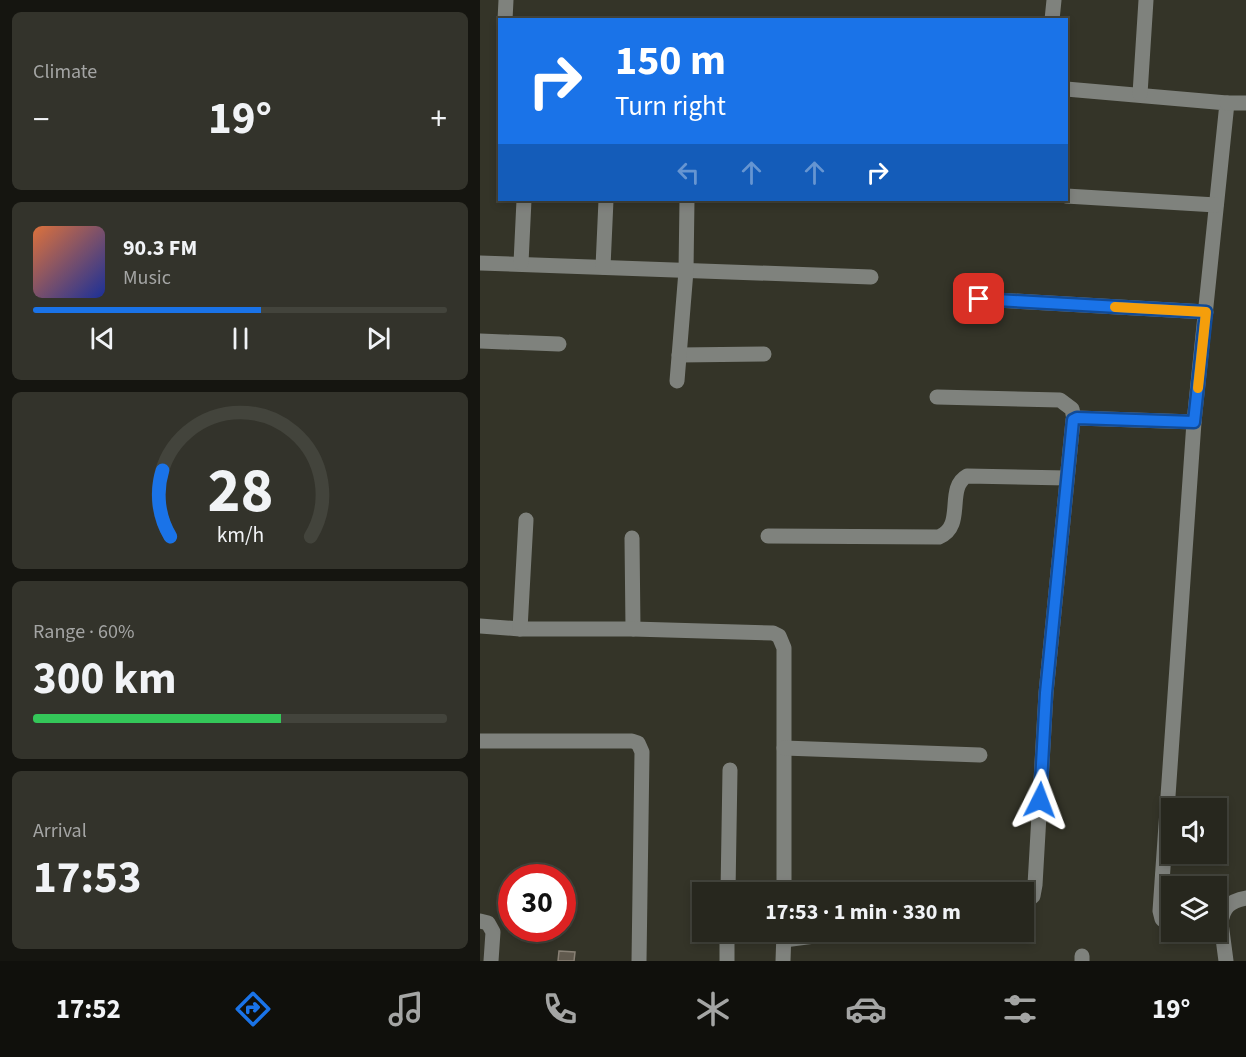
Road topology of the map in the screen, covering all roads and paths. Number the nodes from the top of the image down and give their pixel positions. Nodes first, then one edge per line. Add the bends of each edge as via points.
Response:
1 (506, 0) edge
2 (1054, 0) edge
3 (1146, 0) edge
4 (505, 18) edge
5 (1052, 18) edge
6 (1068, 89) edge
7 (1140, 94) junction
8 (1227, 103) junction
9 (1246, 103) edge
10 (1068, 196) edge
11 (524, 201) edge
12 (606, 201) edge
13 (687, 201) edge
14 (1216, 205) junction
15 (480, 263) edge
16 (521, 263) junction
17 (603, 267) junction
18 (686, 271) junction
19 (871, 277) dead end
20 (979, 299) dead end
21 (1206, 312) junction
22 (480, 341) edge
23 (559, 344) dead end
24 (764, 354) dead end
25 (679, 356) junction
26 (677, 381) dead end
27 (937, 397) dead end
28 (1074, 419) junction
29 (1194, 422) junction
30 (1067, 478) junction
31 (526, 520) dead end
32 (768, 536) dead end
33 (632, 538) dead end
34 (480, 626) edge
35 (520, 629) junction
36 (633, 629) junction
37 (480, 741) edge
38 (784, 748) junction
39 (980, 755) dead end
40 (730, 770) dead end
41 (1162, 876) edge
42 (728, 882) edge
43 (784, 882) edge
44 (1034, 890) edge
45 (1161, 897) edge
46 (1246, 898) edge
47 (1227, 906) edge
48 (1161, 915) edge
49 (480, 921) edge
50 (727, 942) edge
51 (784, 942) edge
52 (1222, 942) edge
53 (491, 961) edge
54 (639, 961) edge
55 (727, 961) edge
56 (783, 961) edge
57 (1226, 961) edge

1 - 4 street
2 - 5 street
3 - 7 street
6 - 7 street
7 - 8 street
8 - 9 street
8 - 14 street
10 - 14 street
11 - 16 street
12 - 17 street
13 - 18 street
14 - 21 street
15 - 16 street
16 - 17 street
17 - 18 street
18 - 19 street
18 - 25 street
20 - 21 street
21 - 29 street
22 - 23 street
24 - 25 street
25 - 26 street
27 - 28 street via 1060,400 1072,409
28 - 29 street
28 - 30 street
29 - 41 street
30 - 32 street via 967,476 959,484 951,527 939,537
30 - 44 street via 1046,693
31 - 35 street
33 - 36 street
34 - 35 street
35 - 36 street
36 - 38 street via 779,636 784,648
37 - 54 street via 633,741 641,747
38 - 39 street
38 - 43 street
40 - 42 street
45 - 48 street
46 - 47 street
49 - 53 street via 488,923 493,932
50 - 55 street
51 - 56 street
52 - 57 street

